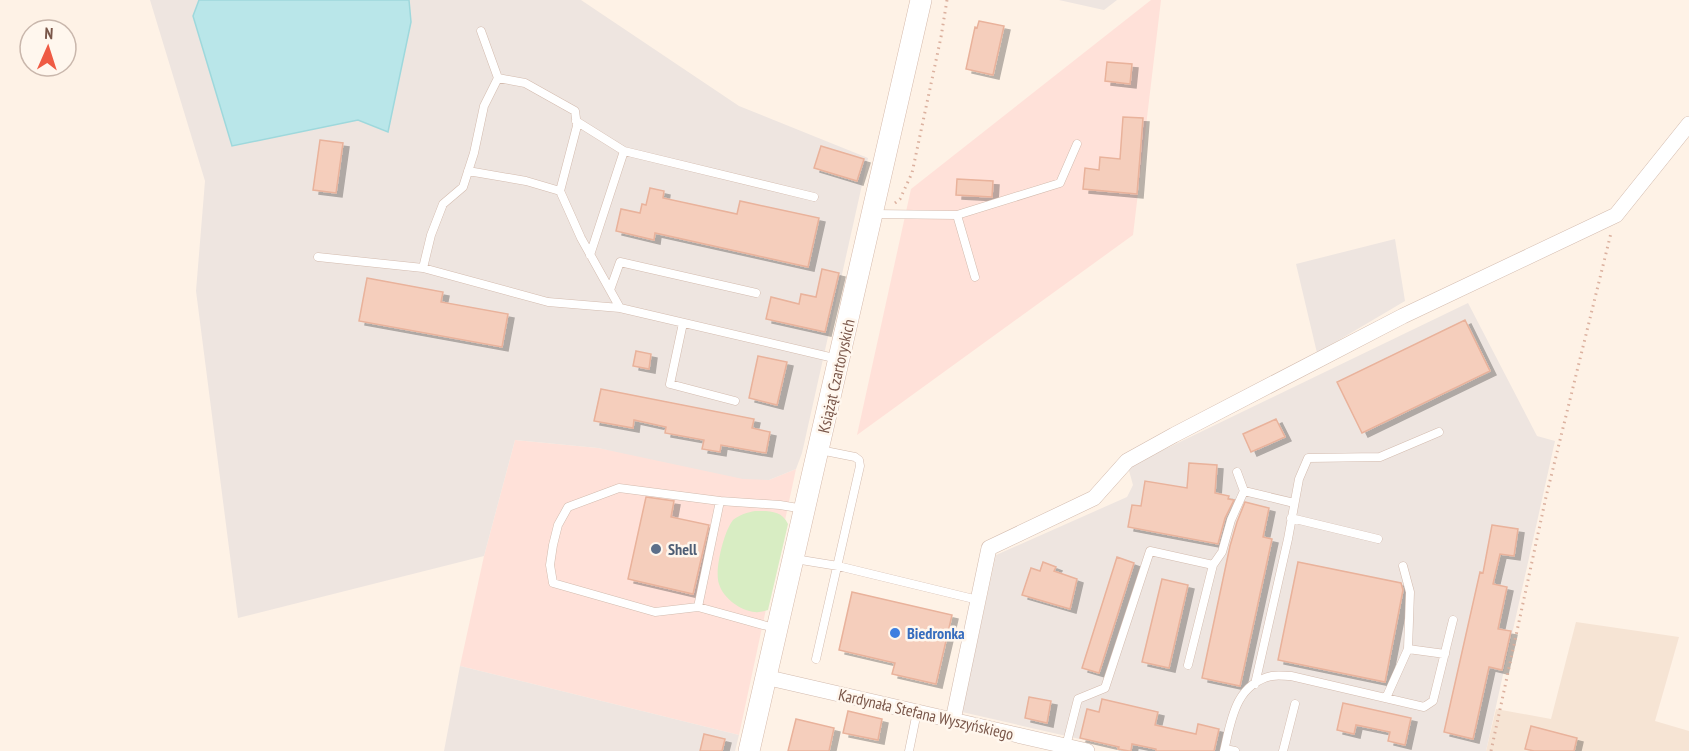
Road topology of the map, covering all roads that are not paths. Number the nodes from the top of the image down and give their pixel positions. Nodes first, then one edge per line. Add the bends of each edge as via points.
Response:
1 (921, 0) edge
2 (481, 31) dead end
3 (498, 78) junction
4 (576, 122) junction
5 (1689, 124) edge
6 (1077, 144) dead end
7 (624, 151) junction
8 (468, 171) junction
9 (560, 191) junction
10 (814, 197) dead end
11 (878, 214) junction
12 (957, 214) junction
13 (590, 255) junction
14 (318, 257) dead end
15 (423, 268) junction
16 (975, 277) dead end
17 (610, 290) junction
18 (756, 293) dead end
19 (620, 308) junction
20 (683, 323) junction
21 (840, 359) junction
22 (735, 401) dead end
23 (1439, 432) dead end
24 (819, 450) junction
25 (1237, 472) dead end
26 (1244, 491) junction
27 (720, 501) junction
28 (1294, 503) junction
29 (806, 509) junction
30 (1292, 518) junction
31 (1378, 539) dead end
32 (794, 559) junction
33 (1214, 565) junction
34 (838, 566) junction
35 (1403, 566) dead end
36 (978, 600) junction
37 (698, 607) junction
38 (1453, 620) dead end
39 (777, 629) junction
40 (1408, 650) junction
41 (1445, 654) junction
42 (816, 659) dead end
43 (1188, 665) dead end
44 (765, 677) junction
45 (1255, 684) junction
46 (1386, 699) junction
47 (1295, 704) dead end
48 (917, 712) junction
49 (953, 720) junction
50 (1066, 746) junction
51 (1048, 747) edge
52 (1224, 750) edge
53 (749, 751) edge
54 (909, 751) edge
55 (1087, 751) edge
56 (1235, 751) edge
57 (1283, 751) edge

1 - 11 main road, Książąt Czartoryskich
2 - 3 lane
3 - 4 lane via 525,83 575,111
3 - 8 lane via 484,106
4 - 7 lane
4 - 9 lane
5 - 36 street via 1616,215 1403,316 1127,461 1094,498 989,548
6 - 12 lane via 1060,183
7 - 10 lane
7 - 13 lane
8 - 9 lane
8 - 15 lane via 463,187 443,204 430,235
9 - 13 lane
11 - 12 lane
11 - 21 main road, Książąt Czartoryskich
12 - 16 lane
13 - 17 lane
14 - 15 lane
15 - 19 lane via 548,302
17 - 18 lane via 620,262
17 - 19 lane
19 - 20 lane
20 - 21 lane
20 - 22 lane via 670,384
21 - 24 main road, Książąt Czartoryskich
23 - 28 lane via 1380,457 1308,458
24 - 29 main road, Książąt Czartoryskich
24 - 34 lane via 855,457 860,466
25 - 26 lane
26 - 28 lane
26 - 33 lane
27 - 29 lane
27 - 37 lane
27 - 37 lane via 619,488 568,507 553,545 553,583 655,612
28 - 30 lane
29 - 32 main road, Książąt Czartoryskich
30 - 31 lane
30 - 45 lane
32 - 34 lane
32 - 39 main road, Książąt Czartoryskich
33 - 43 lane
33 - 50 lane via 1150,551 1105,688 1078,699
34 - 36 lane
34 - 42 lane
35 - 40 lane via 1410,592
36 - 49 street
37 - 39 lane
38 - 41 lane
39 - 44 main road, Książąt Czartoryskich
40 - 41 lane
40 - 46 lane
41 - 46 lane via 1433,701 1424,707
44 - 48 street, Kardynała Stefana Wyszyńskiego
44 - 53 main road, Książąt Czartoryskich
45 - 46 lane via 1272,676 1291,676
45 - 52 lane via 1240,696
47 - 57 lane
48 - 49 street, Kardynała Stefana Wyszyńskiego
48 - 54 lane
49 - 51 street, Kardynała Stefana Wyszyńskiego
50 - 51 street, Kardynała Stefana Wyszyńskiego
50 - 55 street, Kardynała Stefana Wyszyńskiego
52 - 56 lane

